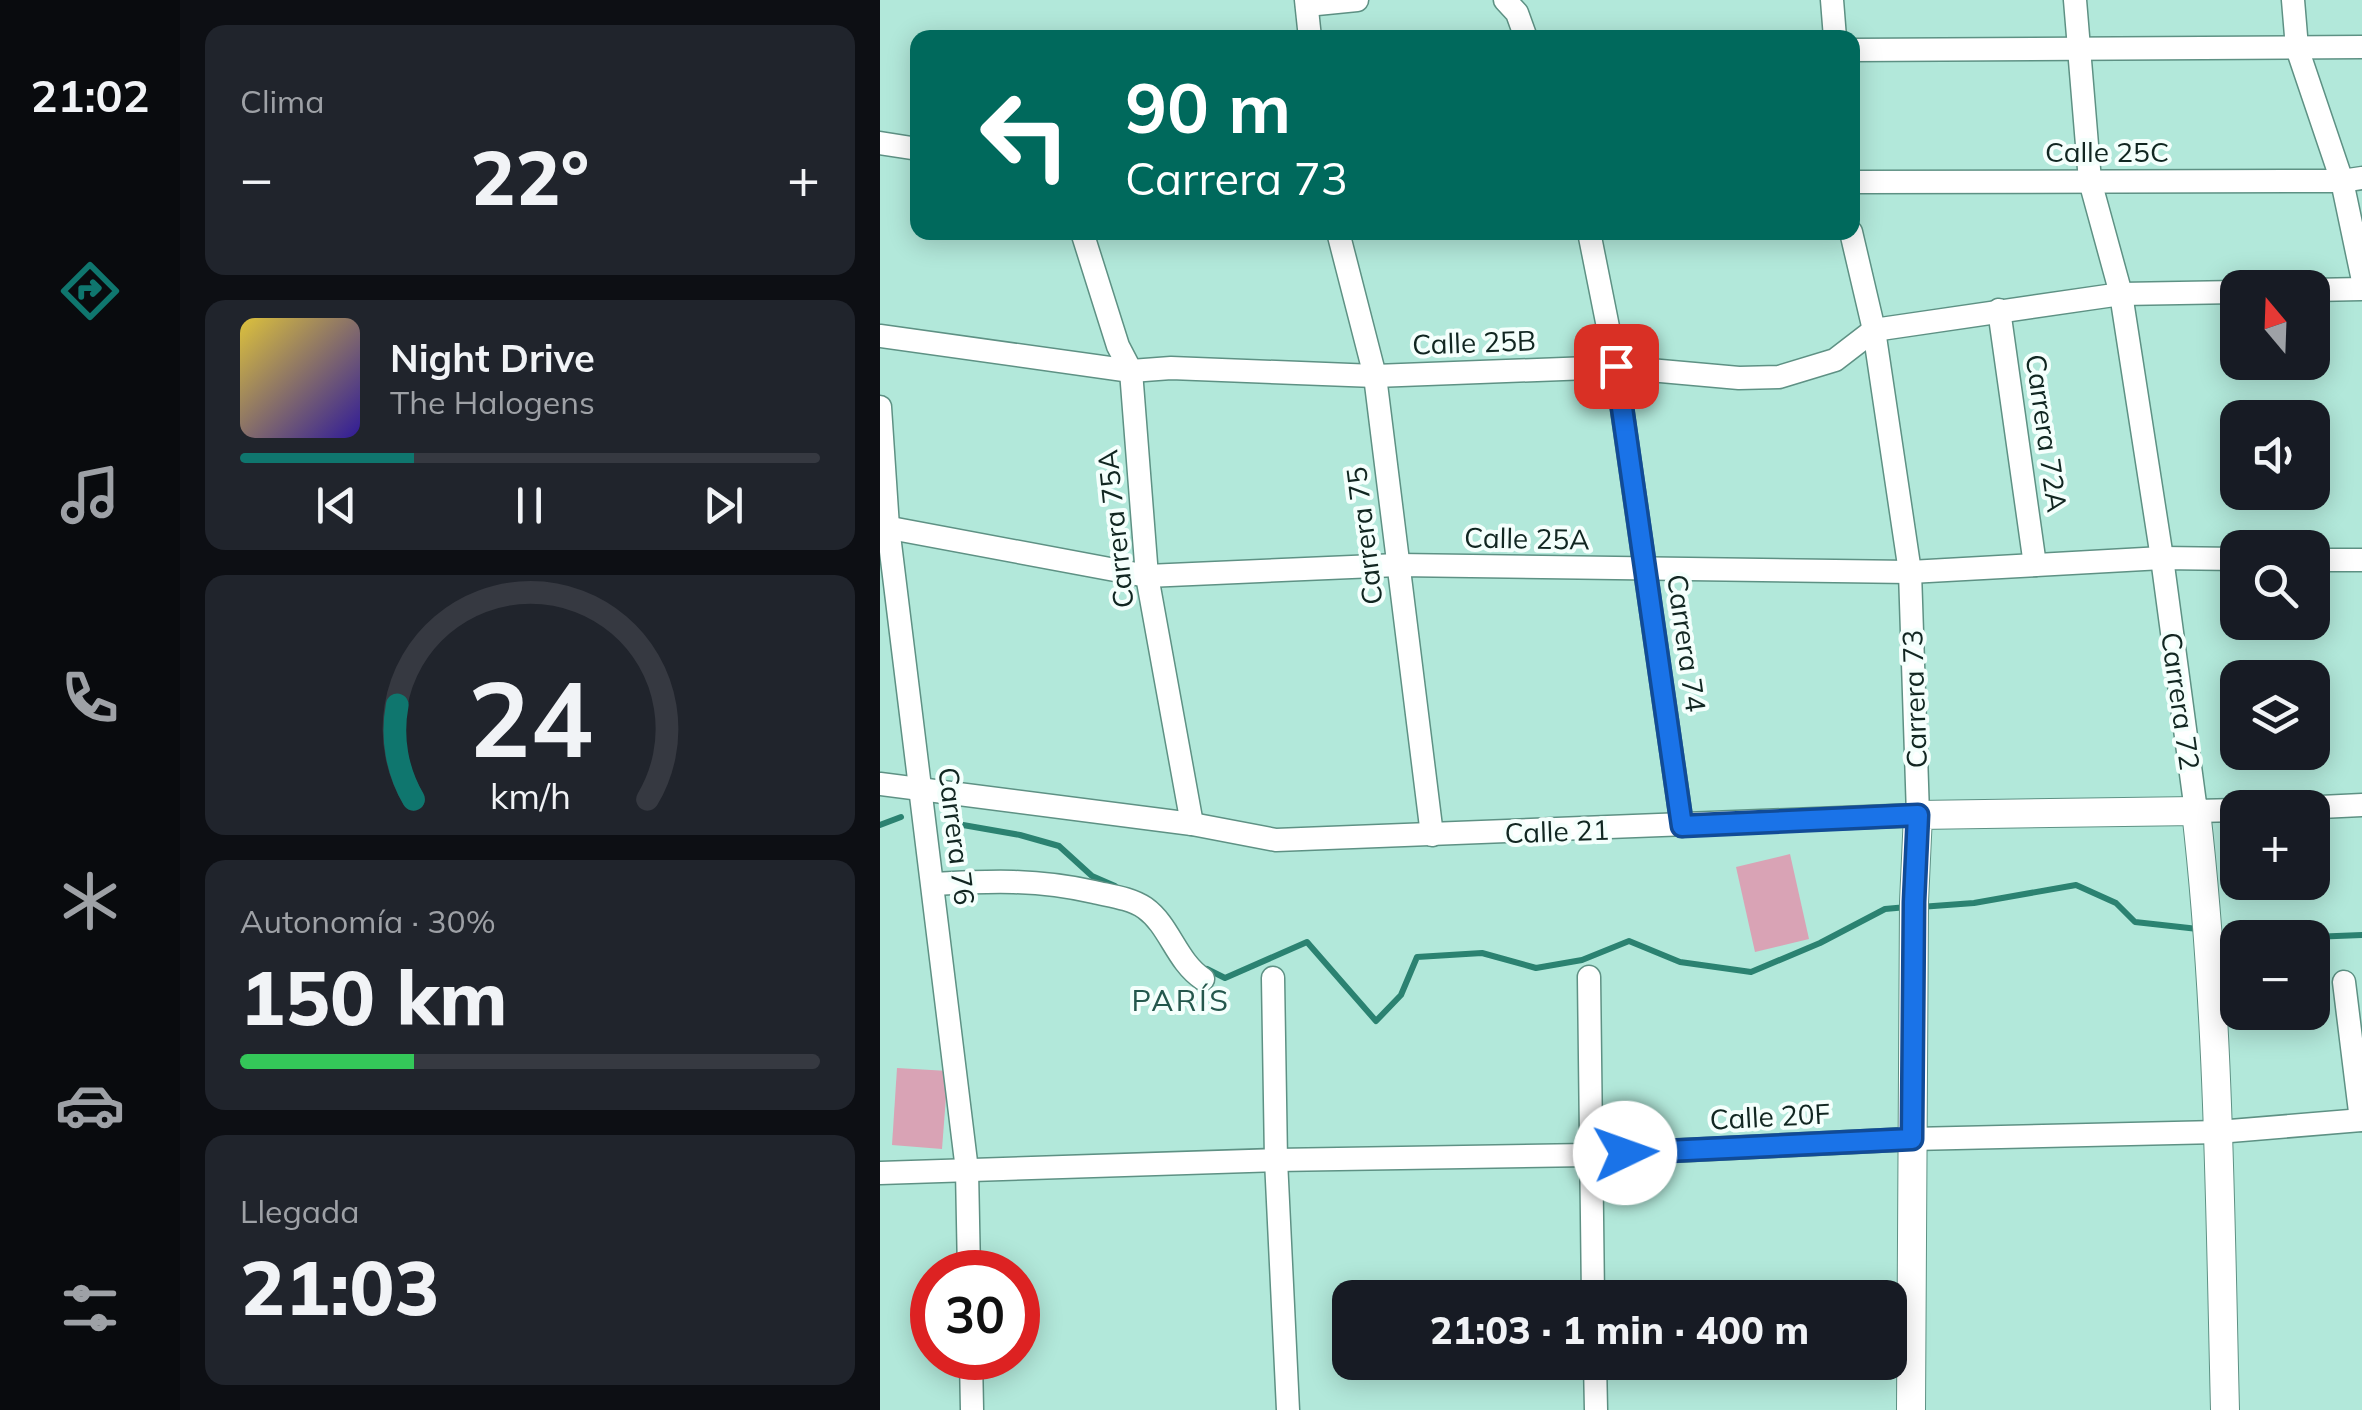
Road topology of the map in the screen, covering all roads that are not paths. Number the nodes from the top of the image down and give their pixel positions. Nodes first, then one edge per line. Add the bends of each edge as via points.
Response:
1 (1357, 0) edge
2 (1505, 0) edge
3 (1832, 0) edge
4 (2075, 0) edge
5 (2293, 0) edge
6 (1307, 2) edge
7 (1309, 30) edge
8 (1523, 30) edge
9 (1834, 30) edge
10 (2362, 47) edge
11 (2297, 48) junction
12 (2078, 49) junction
13 (1860, 50) edge
14 (880, 143) edge
15 (910, 147) edge
16 (2352, 180) edge
17 (2090, 181) junction
18 (1860, 182) edge
19 (1085, 240) edge
20 (1340, 240) edge
21 (1591, 240) edge
22 (1854, 240) edge
23 (2362, 276) edge
24 (2362, 289) edge
25 (2330, 290) edge
26 (2220, 292) edge
27 (2120, 294) junction
28 (1999, 310) junction
29 (1874, 330) junction
30 (880, 336) edge
31 (1616, 366) junction
32 (1131, 371) junction
33 (1375, 376) junction
34 (880, 407) edge
35 (884, 526) edge
36 (2162, 558) junction
37 (2220, 559) edge
38 (2330, 560) edge
39 (2362, 560) edge
40 (1398, 565) junction
41 (2036, 565) junction
42 (1647, 570) junction
43 (1910, 572) junction
44 (1147, 576) junction
45 (880, 784) edge
46 (921, 789) junction
47 (2362, 805) edge
48 (2330, 807) edge
49 (2220, 810) edge
50 (2196, 811) junction
51 (1918, 815) junction
52 (1192, 824) junction
53 (1682, 826) junction
54 (1432, 835) junction
55 (933, 884) junction
56 (1273, 978) dead end
57 (1588, 978) dead end
58 (1203, 979) dead end
59 (2344, 982) dead end
60 (2361, 1120) edge
61 (2218, 1132) junction
62 (1912, 1139) junction
63 (1589, 1155) junction
64 (1276, 1160) junction
65 (967, 1170) junction
66 (880, 1173) edge
67 (969, 1250) edge
68 (1592, 1280) edge
69 (971, 1380) edge
70 (1595, 1380) edge
71 (972, 1410) edge
72 (1288, 1410) edge
73 (1596, 1410) edge
74 (1911, 1410) edge
75 (2225, 1410) edge

1 - 6 street
2 - 8 street
3 - 9 street
4 - 12 street, Carrera 72
5 - 11 street
6 - 7 street
10 - 11 street
11 - 12 street
11 - 16 street
12 - 13 street
12 - 17 street, Carrera 72
14 - 15 street
16 - 17 street, Calle 25C
16 - 23 street
17 - 18 street, Calle 25C
17 - 27 street, Carrera 72
19 - 32 street, Carrera 75A
20 - 33 street, Carrera 75
21 - 31 street, Carrera 74
22 - 29 street, Carrera 73
24 - 25 street
26 - 27 street, Calle 25B
27 - 28 street, Calle 25B
27 - 36 street, Carrera 72
28 - 29 street, Calle 25B
28 - 41 street, Carrera 72A
29 - 31 street, Calle 25B via 1835,360 1780,377
29 - 43 street, Carrera 73
30 - 32 street, Calle 25B
31 - 33 street, Calle 25B
31 - 42 street, Carrera 74
32 - 33 street, Calle 25B
32 - 44 street, Carrera 75A
33 - 40 street, Carrera 75
34 - 35 street, Carrera 76
35 - 44 street, Calle 25A
35 - 46 street, Carrera 76
36 - 37 street, Calle 25A
36 - 41 street, Calle 25A
36 - 50 street, Carrera 72
38 - 39 street
40 - 42 street, Calle 25A
40 - 44 street, Calle 25A
40 - 54 street, Carrera 75
41 - 43 street, Calle 25A
42 - 43 street, Calle 25A
42 - 53 street, Carrera 74
43 - 51 street, Carrera 73
44 - 52 street, Carrera 75A
45 - 46 street, Calle 21
46 - 52 street, Calle 21
46 - 55 street, Carrera 76
47 - 48 street
49 - 50 street, Calle 21
50 - 51 street, Calle 21
50 - 61 street, Carrera 72
51 - 53 street, Calle 21
51 - 62 street, Carrera 73
52 - 54 street, Calle 21 via 1276,840
53 - 54 street, Calle 21
55 - 58 street via 1012,879 1122,898 1158,920
55 - 65 street, Carrera 76
56 - 64 street
57 - 63 street
59 - 60 street
60 - 61 street, Calle 20F
61 - 62 street, Calle 20F
61 - 75 street, Carrera 72
62 - 63 street, Calle 20F
62 - 74 street, Carrera 73
63 - 64 street, Calle 20F
63 - 68 street
64 - 65 street, Calle 20F
64 - 72 street
65 - 66 street, Calle 20F
65 - 67 street, Carrera 76
69 - 71 street
70 - 73 street

